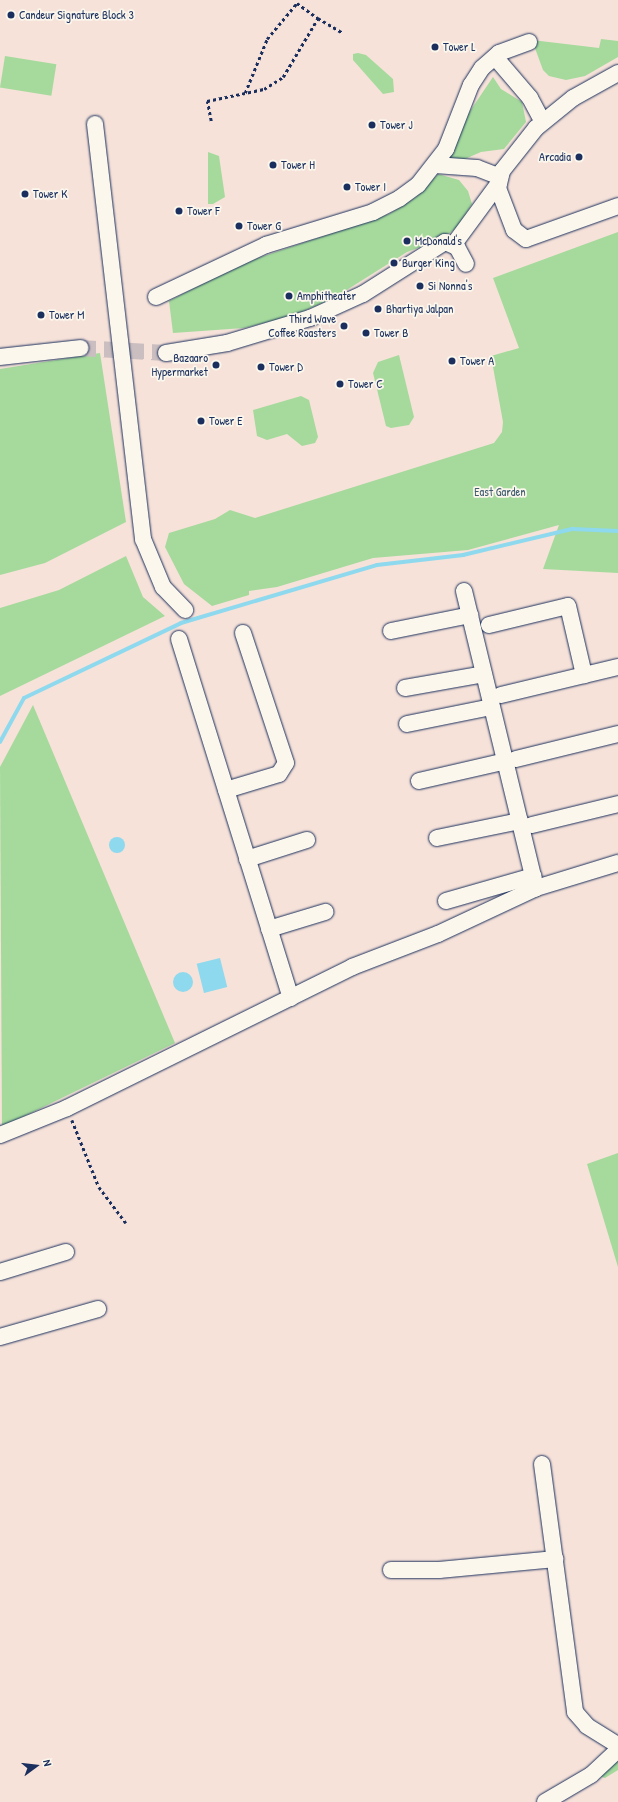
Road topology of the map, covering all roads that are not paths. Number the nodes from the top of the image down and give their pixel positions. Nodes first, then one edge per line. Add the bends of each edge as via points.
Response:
1 (529, 42) dead end
2 (495, 57) junction
3 (618, 73) edge
4 (543, 122) junction
5 (96, 124) dead end
6 (435, 165) junction
7 (499, 180) junction
8 (618, 206) edge
9 (454, 244) junction
10 (466, 264) dead end
11 (156, 297) dead end
12 (80, 348) tunnel mouth
13 (166, 353) tunnel mouth
14 (0, 357) edge
15 (464, 590) dead end
16 (185, 610) dead end
17 (470, 615) junction
18 (489, 625) dead end
19 (391, 631) dead end
20 (243, 633) dead end
21 (179, 638) dead end
22 (618, 667) edge
23 (484, 674) junction
24 (584, 675) junction
25 (405, 688) dead end
26 (496, 701) junction
27 (408, 724) dead end
28 (618, 734) edge
29 (511, 760) junction
30 (419, 780) dead end
31 (226, 790) junction
32 (618, 804) edge
33 (526, 823) junction
34 (437, 838) dead end
35 (307, 840) dead end
36 (247, 859) junction
37 (618, 863) edge
38 (534, 882) junction
39 (446, 901) dead end
40 (325, 912) dead end
41 (269, 929) junction
42 (291, 998) junction
43 (0, 1135) edge
44 (66, 1252) dead end
45 (0, 1272) edge
46 (98, 1309) dead end
47 (0, 1337) edge
48 (542, 1464) dead end
49 (555, 1559) junction
50 (390, 1570) dead end
51 (618, 1745) edge
52 (618, 1750) edge
53 (545, 1802) edge

1 - 2 street
2 - 4 street via 530,98
2 - 6 street via 471,85 446,149
3 - 4 street via 573,98
4 - 7 street via 516,151
5 - 16 street via 143,539 163,588
6 - 7 street via 477,168
6 - 11 street via 406,193 373,212 293,234
7 - 8 street via 514,230 526,239
7 - 9 street
9 - 10 street
9 - 13 street via 445,242 363,294 310,318 227,343
12 - 14 street
15 - 17 street
17 - 19 street
17 - 23 street
18 - 24 street via 568,606
20 - 31 street via 286,763 279,774
21 - 31 street
22 - 24 street
23 - 25 street
23 - 26 street
24 - 26 street
26 - 27 street
26 - 29 street
28 - 29 street
29 - 30 street
29 - 33 street
31 - 36 street
32 - 33 street
33 - 34 street
33 - 38 street
35 - 36 street
36 - 41 street
37 - 38 street
38 - 39 street
38 - 42 street via 438,934 352,967
40 - 41 street
41 - 42 street
42 - 43 street via 67,1108
44 - 45 street
46 - 47 street
48 - 49 street
49 - 50 street via 439,1570
49 - 51 street via 575,1712 586,1726
52 - 53 street via 591,1775

